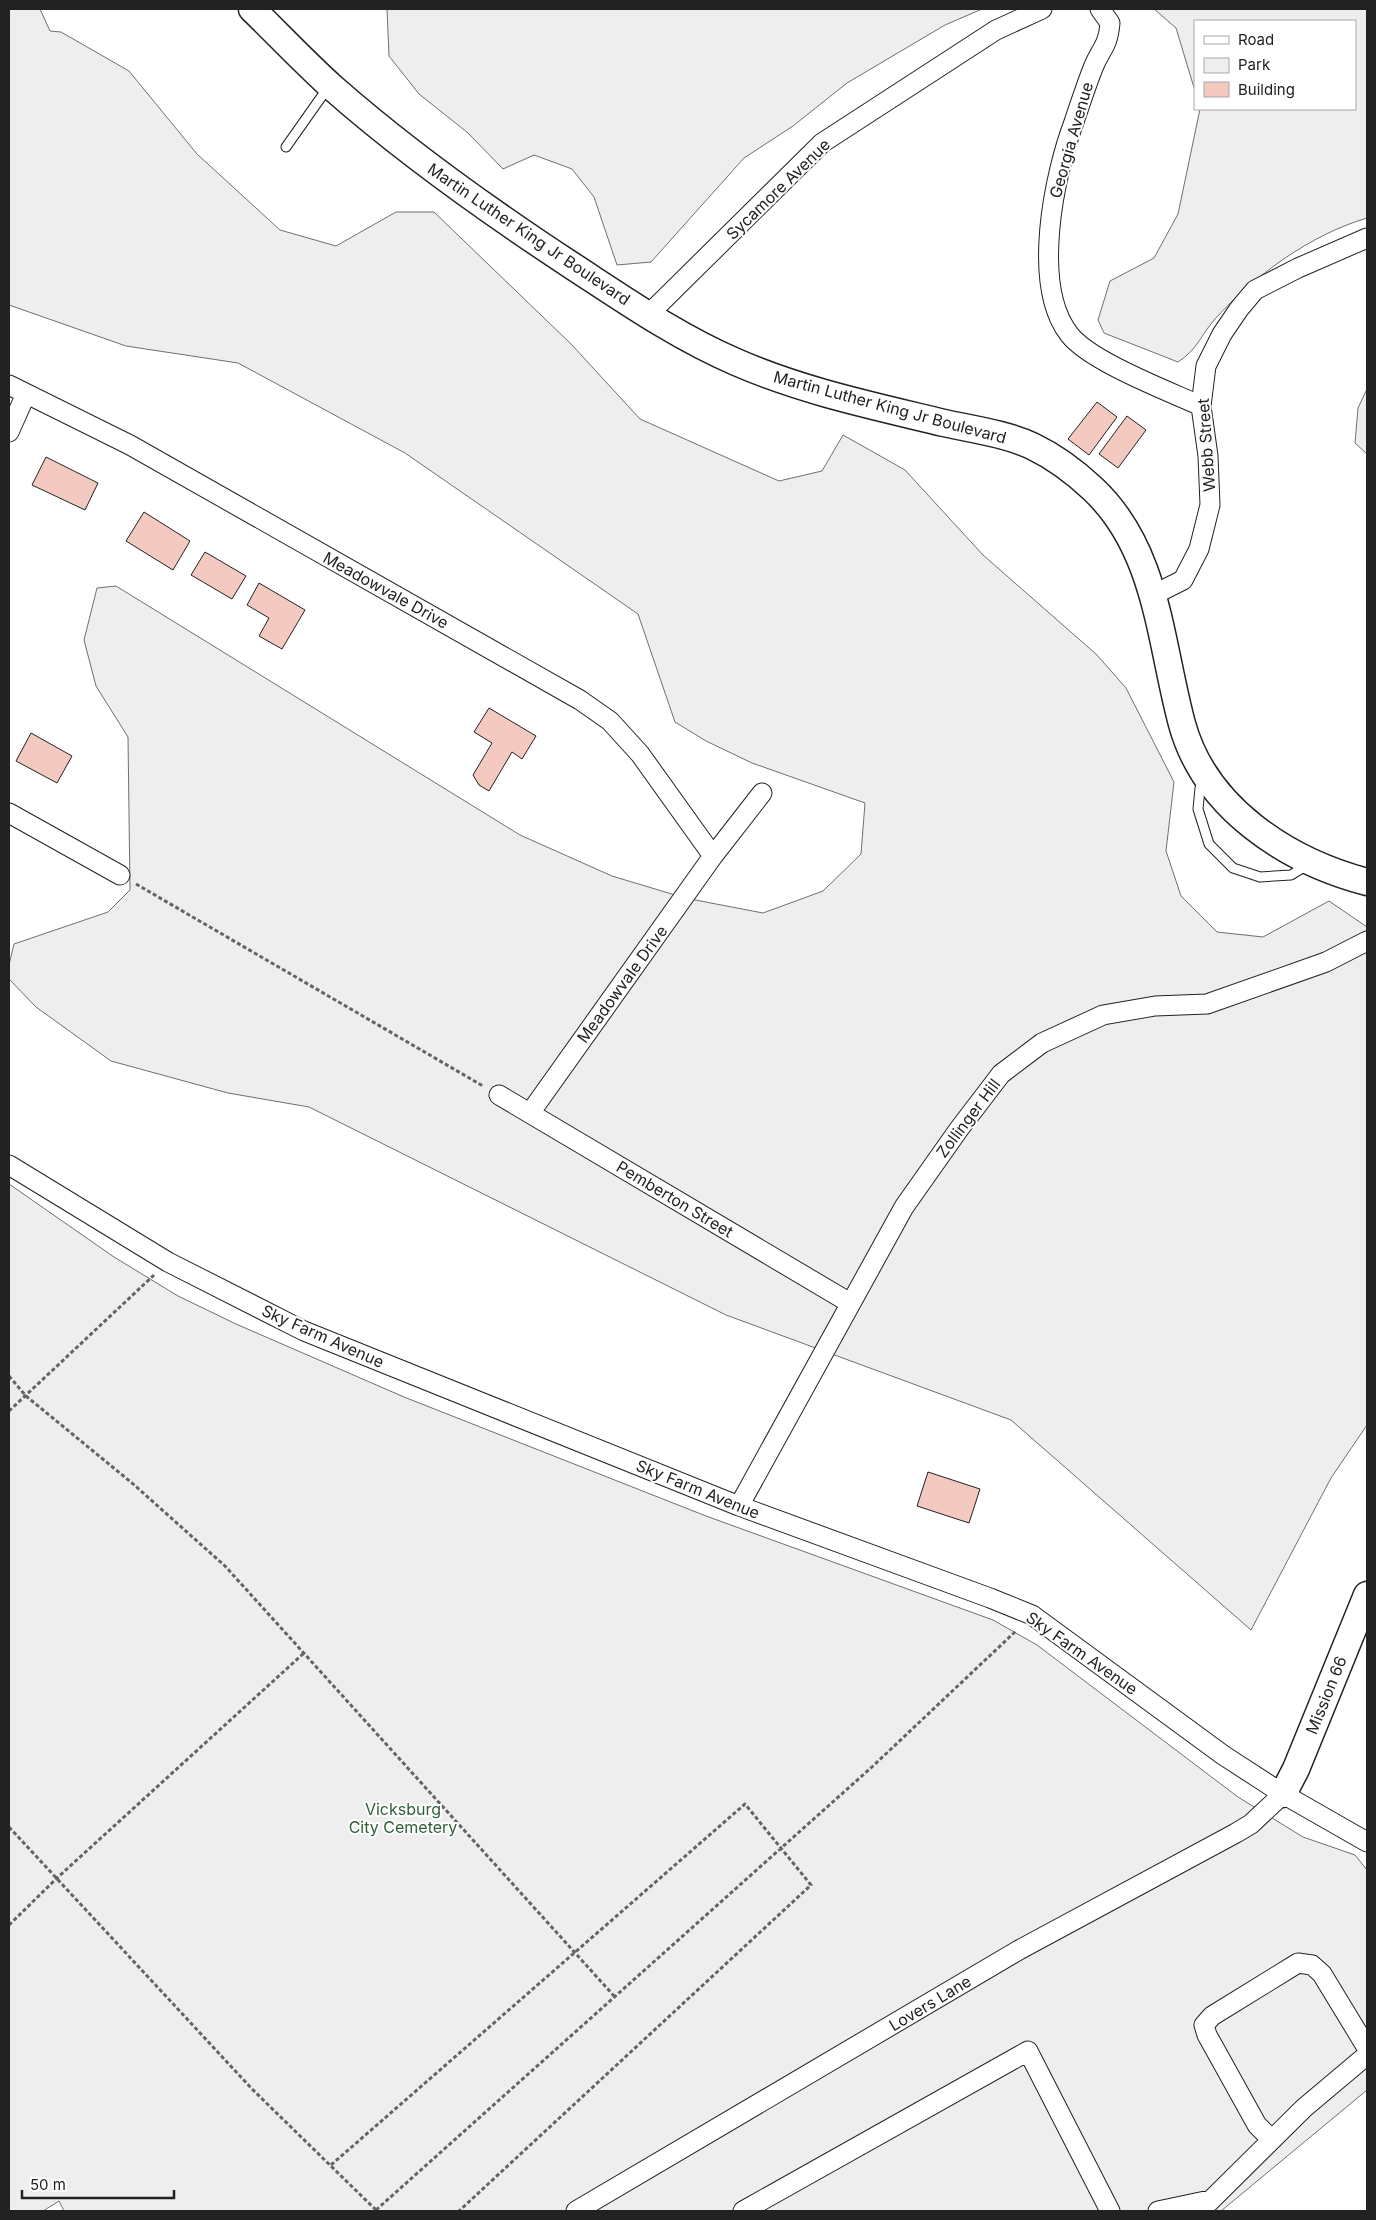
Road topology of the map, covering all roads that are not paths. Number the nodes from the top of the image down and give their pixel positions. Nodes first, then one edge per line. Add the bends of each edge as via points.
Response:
1 (252, 9) edge
2 (1042, 9) edge
3 (1100, 9) edge
4 (329, 85) junction
5 (286, 147) dead end
6 (1367, 238) edge
7 (648, 315) junction
8 (9, 386) edge
9 (26, 394) junction
10 (1201, 406) junction
11 (9, 432) edge
12 (1153, 595) junction
13 (1208, 779) junction
14 (762, 793) dead end
15 (9, 813) edge
16 (713, 856) junction
17 (1311, 863) junction
18 (120, 875) road end
19 (1367, 882) edge
20 (1367, 941) edge
21 (499, 1095) road end
22 (530, 1112) junction
23 (9, 1165) edge
24 (850, 1303) junction
25 (739, 1506) junction
26 (1367, 1595) edge
27 (1283, 1794) junction
28 (1367, 1842) edge
29 (1367, 2048) edge
30 (1367, 2055) edge
31 (1271, 2139) junction
32 (1203, 2208) edge
33 (576, 2211) edge
34 (743, 2211) edge
35 (1110, 2211) edge
36 (1158, 2211) edge

1 - 4 street, Martin Luther King Jr Boulevard
2 - 7 street, Sycamore Avenue via 996,30 822,144
3 - 10 street, Georgia Avenue via 1110,23 1108,41 1094,66 1072,127 1052,208 1048,278 1055,304 1069,334 1082,346 1113,365
4 - 5 lane
4 - 7 street, Martin Luther King Jr Boulevard via 436,172
6 - 10 street, Webb Street via 1255,290 1222,334 1206,366
7 - 12 street, Martin Luther King Jr Boulevard via 703,347 795,385 1030,445 1092,487 1112,509 1130,534
8 - 9 street, Meadowvale Drive
9 - 11 street
9 - 16 street, Meadowvale Drive via 130,445 580,700 610,721 640,754
10 - 12 street, Webb Street via 1210,505 1199,549 1183,580
12 - 13 street, Martin Luther King Jr Boulevard via 1182,726
13 - 17 street, Martin Luther King Jr Boulevard via 1255,828 1285,850
13 - 17 lane via 1200,788 1198,809 1209,844 1233,868 1260,877 1291,875
14 - 16 street, Meadowvale Drive
15 - 18 street
16 - 22 street, Meadowvale Drive
17 - 19 street, Martin Luther King Jr Boulevard
20 - 24 street, Zollinger Hill via 1326,962 1207,1004 1155,1006 1103,1015 1042,1043 1001,1074 959,1129 904,1207
21 - 22 street, Pemberton Street
22 - 24 street, Pemberton Street
23 - 25 street, Sky Farm Avenue via 168,1262 304,1330
24 - 25 street, Zollinger Hill
25 - 27 street, Sky Farm Avenue via 1032,1615 1224,1755
26 - 27 street, Mission 66
27 - 28 street, Sky Farm Avenue
27 - 33 street, Lovers Lane via 1251,1824 1236,1833 1019,1950
29 - 31 street via 1322,1974 1312,1965 1298,1962 1212,2016 1204,2026 1207,2035 1257,2125
30 - 31 street
31 - 32 street
32 - 36 street
34 - 35 street via 1028,2051

